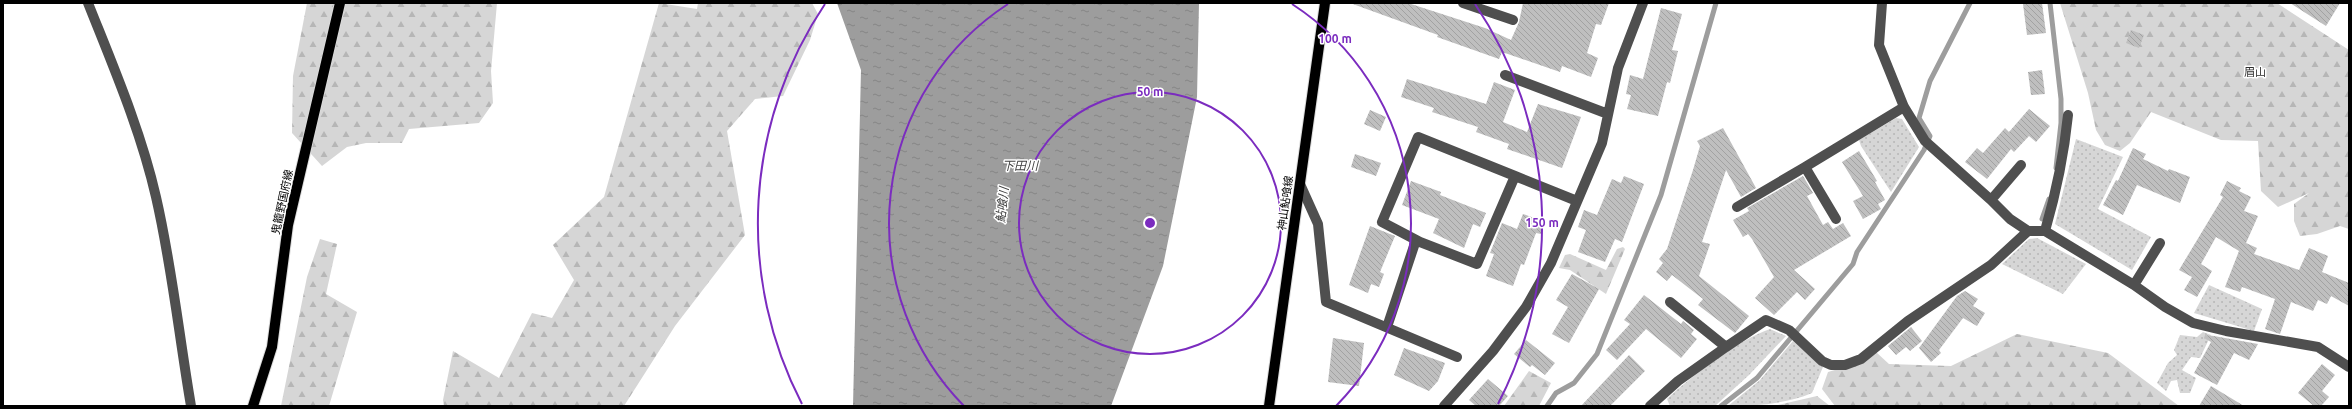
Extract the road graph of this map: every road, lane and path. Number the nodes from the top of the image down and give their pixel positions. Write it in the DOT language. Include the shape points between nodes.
graph roads {
  1 [pos="88,3"];
  2 [pos="340,3"];
  3 [pos="1325,3"];
  4 [pos="1463,3"];
  5 [pos="1643,3"];
  6 [pos="1882,3"];
  7 [pos="1513,20"];
  8 [pos="1505,74"];
  9 [pos="1904,107"];
  10 [pos="1608,114"];
  11 [pos="2068,115"];
  12 [pos="2022,165"];
  13 [pos="1805,167"];
  14 [pos="1515,176"];
  15 [pos="1300,184"];
  16 [pos="1991,200"];
  17 [pos="1577,201"];
  18 [pos="1737,207"];
  19 [pos="1836,219"];
  20 [pos="2028,230"];
  21 [pos="2045,232"];
  22 [pos="1416,240"];
  23 [pos="2160,243"];
  24 [pos="2134,285"];
  25 [pos="1670,302"];
  26 [pos="1387,327"];
  27 [pos="1726,347"];
  28 [pos="1457,357"];
  29 [pos="2349,366"];
  30 [pos="191,406"];
  31 [pos="253,406"];
  32 [pos="1269,406"];
  33 [pos="1444,406"];
  34 [pos="1650,406"];
  1 -- 30 [label="street" via="134,124 156,196"];
  2 -- 31 [label="main road, 鬼籠野国府線" via="288,225 272,347"];
  3 -- 15 [label="main road, 神山鮎喰線"];
  4 -- 7 [label="street"];
  5 -- 10 [label="street" via="1618,68"];
  6 -- 9 [label="street" via="1879,45"];
  8 -- 10 [label="street"];
  9 -- 13 [label="street"];
  9 -- 16 [label="street" via="1924,141"];
  10 -- 17 [label="street" via="1602,143"];
  11 -- 21 [label="street" via="2056,194"];
  12 -- 16 [label="street"];
  13 -- 18 [label="street"];
  13 -- 19 [label="street"];
  14 -- 17 [label="street"];
  14 -- 22 [label="street" via="1477,264"];
  14 -- 22 [label="street" via="1418,137 1382,222"];
  15 -- 26 [label="street" via="1318,224 1326,302"];
  15 -- 32 [label="main road, 神山鮎喰線"];
  16 -- 20 [label="street" via="2010,219"];
  17 -- 33 [label="street" via="1551,263 1526,307 1493,351"];
  20 -- 21 [label="street"];
  20 -- 27 [label="street" via="1991,265 1908,321 1855,361 1845,365 1831,365 1822,361 1789,330 1766,320"];
  21 -- 24 [label="street"];
  22 -- 26 [label="street"];
  23 -- 24 [label="street"];
  24 -- 29 [label="street" via="2193,323 2318,347"];
  25 -- 27 [label="street"];
  26 -- 28 [label="street"];
  27 -- 34 [label="street" via="1678,381"];
}
